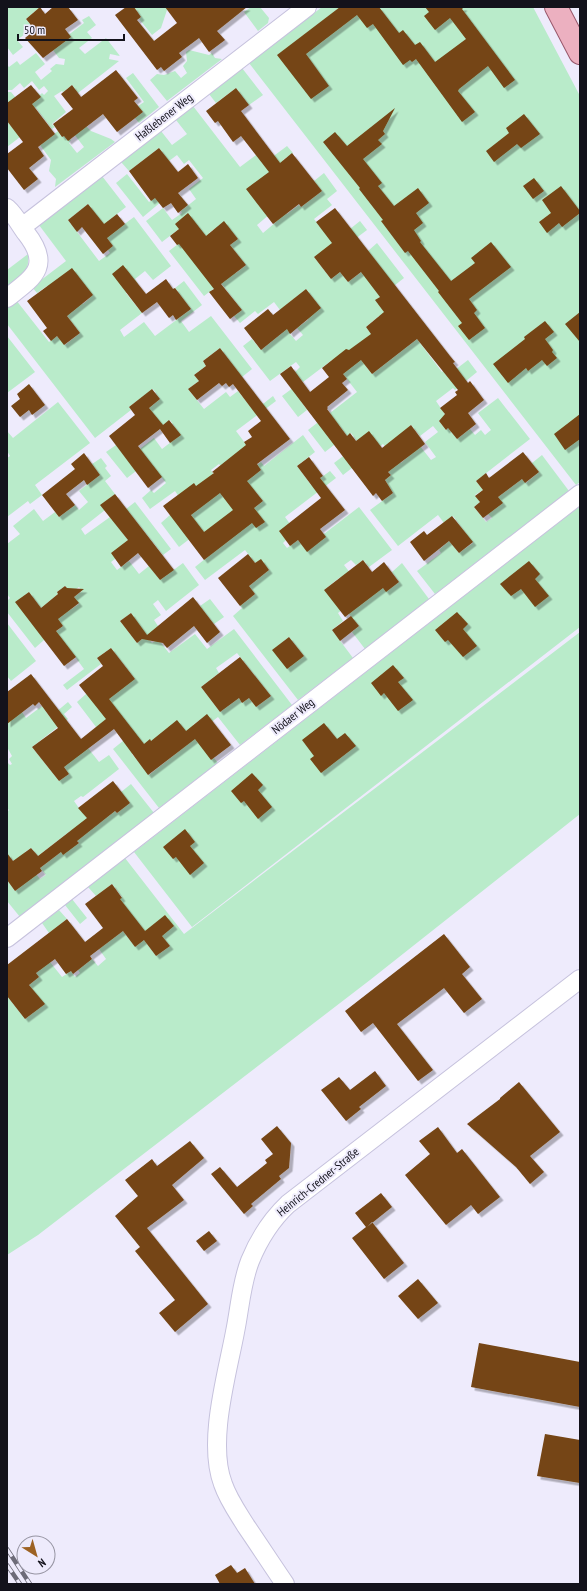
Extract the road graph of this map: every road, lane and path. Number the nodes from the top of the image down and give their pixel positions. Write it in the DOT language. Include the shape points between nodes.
graph roads {
  1 [pos="307,7"];
  2 [pos="556,7"];
  3 [pos="580,53"];
  4 [pos="7,208"];
  5 [pos="22,227"];
  6 [pos="7,298"];
  7 [pos="580,494"];
  8 [pos="7,938"];
  9 [pos="580,979"];
  10 [pos="285,1584"];
  1 -- 5 [label="street, Haßlebener Weg"];
  2 -- 3 [label="main road"];
  4 -- 5 [label="street"];
  5 -- 6 [label="street" via="34,243 39,263 36,273 28,282"];
  7 -- 8 [label="street, Nödaer Weg"];
  9 -- 10 [label="street, Heinrich-Credner-Straße" via="288,1204 275,1216 258,1243 242,1286 218,1421 216,1449 222,1483 234,1507"];
}
